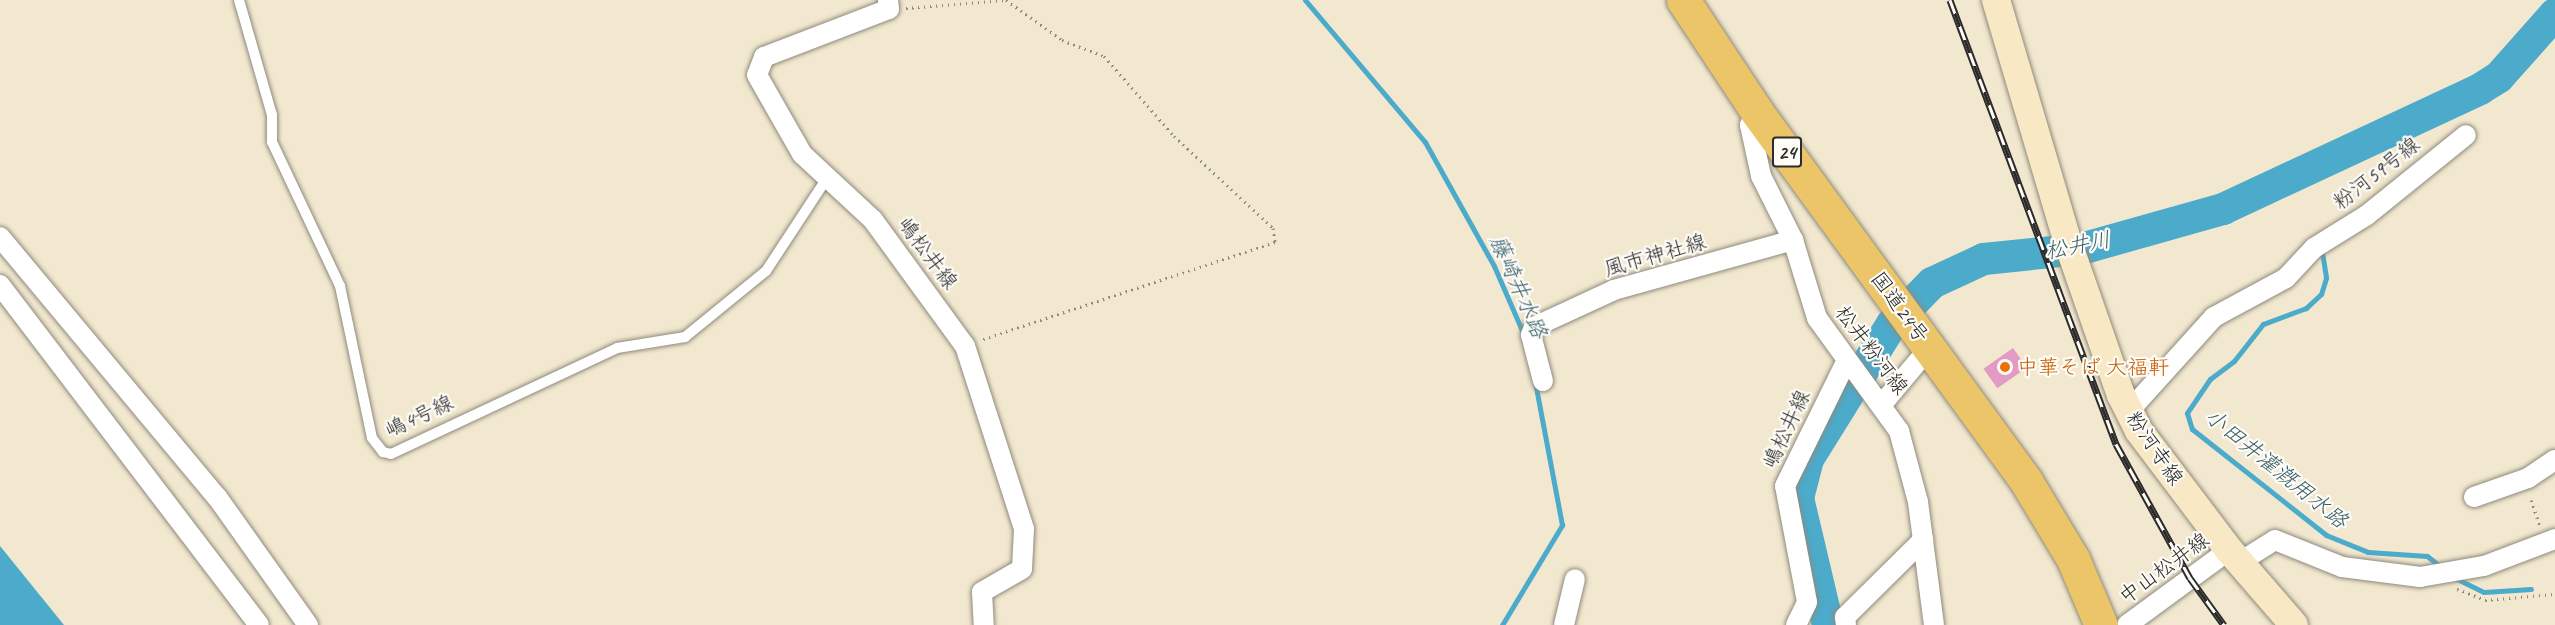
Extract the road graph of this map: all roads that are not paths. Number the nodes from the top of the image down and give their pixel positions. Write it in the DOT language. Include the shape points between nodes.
graph roads {
  1 [pos="239,0"];
  2 [pos="1996,0"];
  3 [pos="1689,2"];
  4 [pos="889,5"];
  5 [pos="1757,112"];
  6 [pos="2466,135"];
  7 [pos="826,178"];
  8 [pos="0,237"];
  9 [pos="1793,240"];
  10 [pos="0,285"];
  11 [pos="1926,343"];
  12 [pos="1850,363"];
  13 [pos="1543,381"];
  14 [pos="1881,400"];
  15 [pos="2129,411"];
  16 [pos="2555,460"];
  17 [pos="2474,497"];
  18 [pos="1923,540"];
  19 [pos="2552,540"];
  20 [pos="2234,556"];
  21 [pos="1575,579"];
  22 [pos="259,625"];
  23 [pos="308,625"];
  24 [pos="984,625"];
  25 [pos="1564,625"];
  26 [pos="1796,625"];
  27 [pos="1846,625"];
  28 [pos="1934,625"];
  29 [pos="2101,625"];
  30 [pos="2127,625"];
  31 [pos="2294,625"];
  1 -- 7 [label="lane, 嶋4号線" via="272,115 272,142 340,286 372,438 383,452 391,454 617,348 685,336 766,271"];
  2 -- 15 [label="main road, 粉河寺線" via="2071,252"];
  3 -- 5 [label="highway, 国道24号 / 24"];
  4 -- 7 [label="street, 嶋松井線" via="757,65 759,84 782,124"];
  5 -- 9 [label="street, 松井粉河線" via="1750,125 1761,176"];
  5 -- 11 [label="highway, 国道24号 / 24"];
  6 -- 15 [label="street, 粉河59号線" via="2367,215 2320,244 2286,278 2214,317"];
  7 -- 24 [label="street, 嶋松井線" via="873,220 906,259 966,346 1024,529 1022,569 982,592"];
  8 -- 23 [label="street" via="217,497"];
  9 -- 12 [label="street, 松井粉河線" via="1817,318"];
  9 -- 13 [label="street, 風市神社線" via="1614,290 1534,327 1531,335"];
  10 -- 22 [label="street"];
  11 -- 14 [label="street"];
  11 -- 29 [label="highway, 国道24号 / 24" via="2026,481 2073,559"];
  12 -- 14 [label="street, 松井粉河線"];
  12 -- 26 [label="street, 嶋松井線" via="1785,486 1807,602"];
  14 -- 18 [label="street, 松井粉河線" via="1908,459"];
  15 -- 20 [label="main road, 粉河寺線"];
  16 -- 17 [label="street" via="2528,478"];
  18 -- 27 [label="street" via="1845,617"];
  18 -- 28 [label="street, 松井粉河線"];
  19 -- 20 [label="street, 中山松井線" via="2444,574 2393,576 2342,567 2275,540"];
  20 -- 30 [label="street, 中山松井線"];
  20 -- 31 [label="main road, 粉河寺線"];
  21 -- 25 [label="street"];
}
